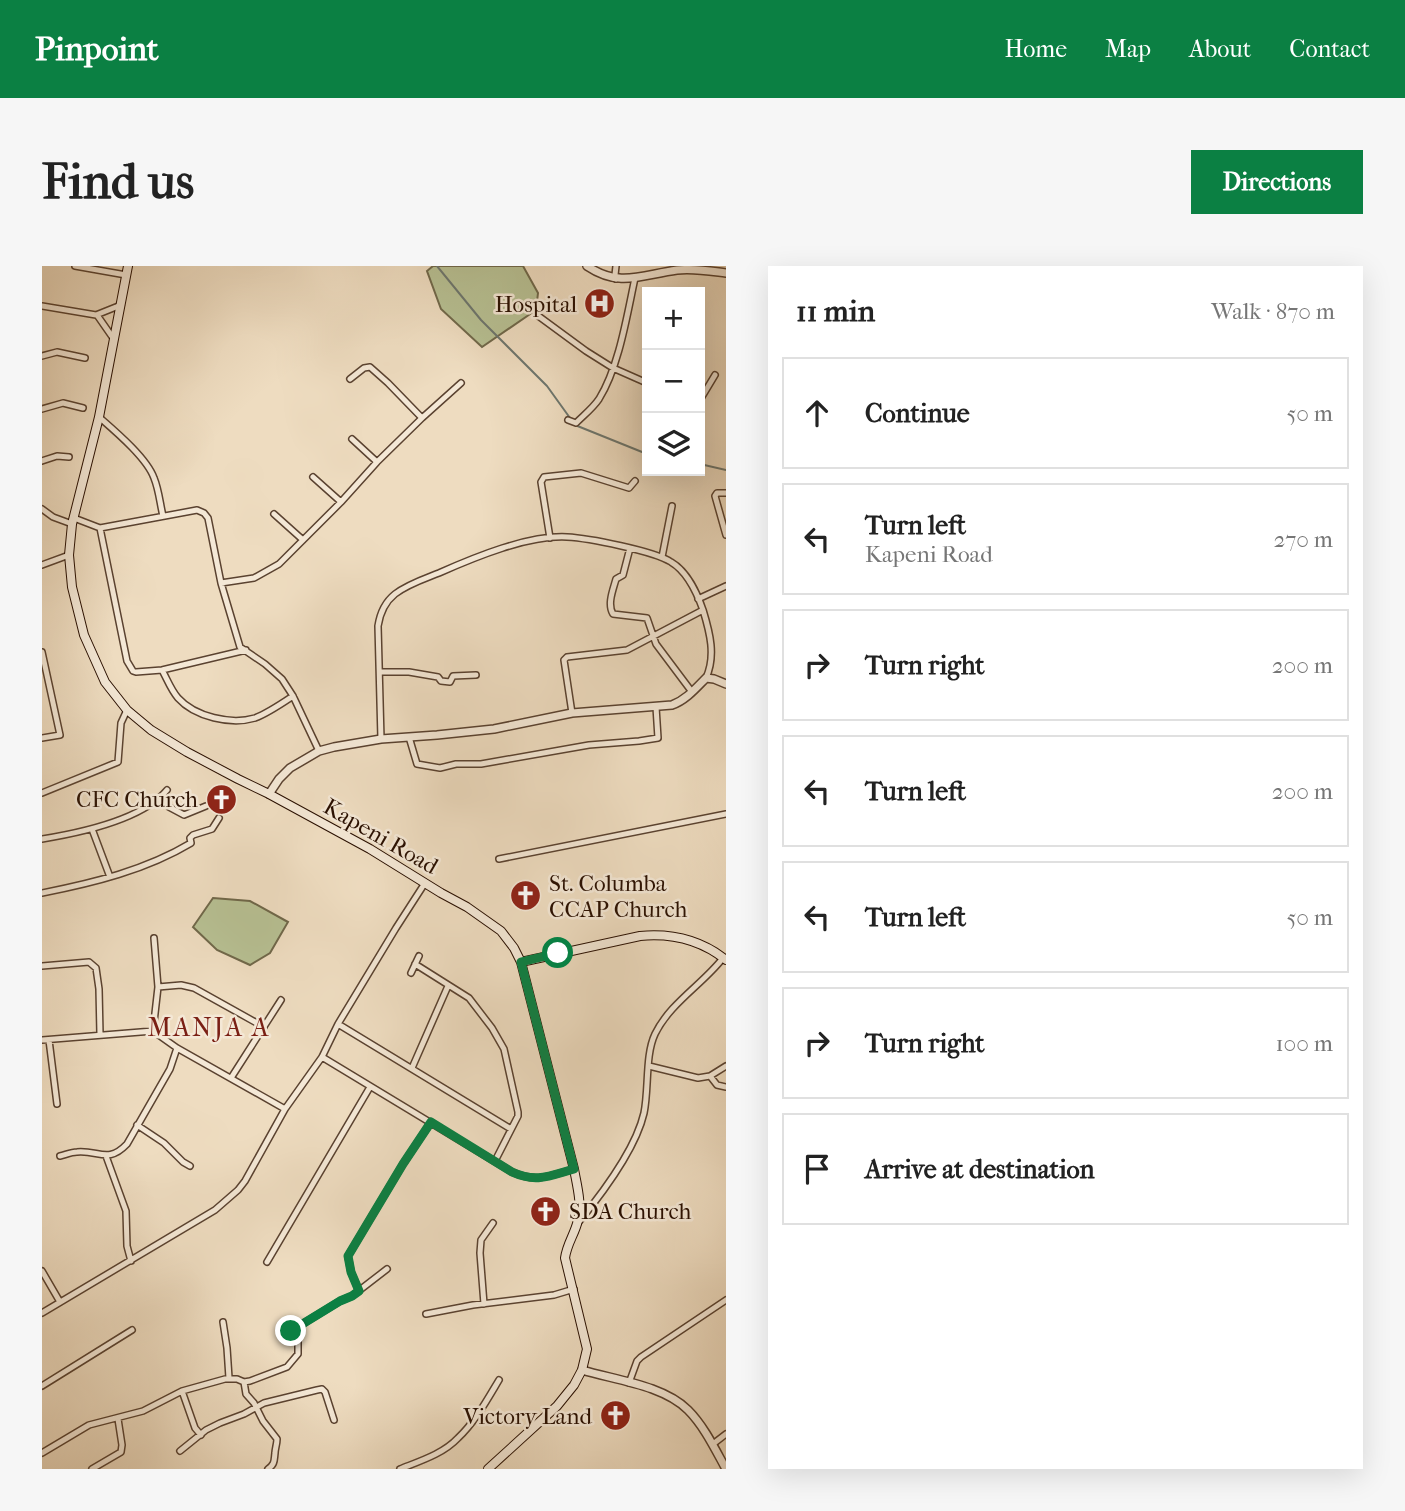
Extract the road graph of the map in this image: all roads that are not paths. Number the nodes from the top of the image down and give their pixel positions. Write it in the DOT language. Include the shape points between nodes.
graph roads {
  1 [pos="75,266"];
  2 [pos="587,266"];
  3 [pos="616,266"];
  4 [pos="679,268"];
  5 [pos="127,271"];
  6 [pos="726,273"];
  7 [pos="635,278"];
  8 [pos="616,279"];
  9 [pos="121,305"];
  10 [pos="42,306"];
  11 [pos="97,315"];
  12 [pos="537,316"];
  13 [pos="115,340"];
  14 [pos="42,356"];
  15 [pos="85,358"];
  16 [pos="612,368"];
  17 [pos="715,375"];
  18 [pos="350,379"];
  19 [pos="642,381"];
  20 [pos="461,383"];
  21 [pos="705,392"];
  22 [pos="83,408"];
  23 [pos="42,409"];
  24 [pos="99,417"];
  25 [pos="422,418"];
  26 [pos="568,420"];
  27 [pos="352,439"];
  28 [pos="69,457"];
  29 [pos="42,461"];
  30 [pos="377,462"];
  31 [pos="313,477"];
  32 [pos="635,481"];
  33 [pos="726,493"];
  34 [pos="341,502"];
  35 [pos="671,506"];
  36 [pos="42,509"];
  37 [pos="274,514"];
  38 [pos="163,516"];
  39 [pos="73,521"];
  40 [pos="100,528"];
  41 [pos="726,535"];
  42 [pos="550,538"];
  43 [pos="303,540"];
  44 [pos="629,548"];
  45 [pos="69,555"];
  46 [pos="662,558"];
  47 [pos="42,565"];
  48 [pos="221,583"];
  49 [pos="726,586"];
  50 [pos="698,599"];
  51 [pos="703,610"];
  52 [pos="652,637"];
  53 [pos="246,650"];
  54 [pos="42,652"];
  55 [pos="162,670"];
  56 [pos="380,672"];
  57 [pos="476,675"];
  58 [pos="706,678"];
  59 [pos="726,684"];
  60 [pos="692,692"];
  61 [pos="293,696"];
  62 [pos="656,707"];
  63 [pos="127,710"];
  64 [pos="572,713"];
  65 [pos="409,737"];
  66 [pos="42,738"];
  67 [pos="382,739"];
  68 [pos="319,751"];
  69 [pos="167,790"];
  70 [pos="42,793"];
  71 [pos="269,794"];
  72 [pos="160,798"];
  73 [pos="206,806"];
  74 [pos="726,814"];
  75 [pos="219,818"];
  76 [pos="92,829"];
  77 [pos="42,839"];
  78 [pos="499,859"];
  79 [pos="110,877"];
  80 [pos="425,883"];
  81 [pos="42,893"];
  82 [pos="154,938"];
  83 [pos="419,956"];
  84 [pos="724,959"];
  85 [pos="521,962"];
  86 [pos="415,964"];
  87 [pos="42,966"];
  88 [pos="411,972"];
  89 [pos="449,986"];
  90 [pos="158,987"];
  91 [pos="281,1000"];
  92 [pos="338,1024"];
  93 [pos="264,1027"];
  94 [pos="153,1031"];
  95 [pos="100,1034"];
  96 [pos="45,1040"];
  97 [pos="177,1048"];
  98 [pos="322,1057"];
  99 [pos="649,1066"];
  100 [pos="726,1066"];
  101 [pos="412,1068"];
  102 [pos="710,1076"];
  103 [pos="231,1078"];
  104 [pos="370,1087"];
  105 [pos="726,1087"];
  106 [pos="57,1104"];
  107 [pos="285,1109"];
  108 [pos="431,1122"];
  109 [pos="137,1125"];
  110 [pos="512,1129"];
  111 [pos="60,1156"];
  112 [pos="106,1156"];
  113 [pos="495,1161"];
  114 [pos="190,1166"];
  115 [pos="574,1169"];
  116 [pos="493,1223"];
  117 [pos="578,1223"];
  118 [pos="131,1261"];
  119 [pos="267,1262"];
  120 [pos="387,1269"];
  121 [pos="42,1271"];
  122 [pos="573,1289"];
  123 [pos="359,1291"];
  124 [pos="726,1300"];
  125 [pos="60,1302"];
  126 [pos="484,1304"];
  127 [pos="42,1313"];
  128 [pos="426,1314"];
  129 [pos="223,1321"];
  130 [pos="132,1330"];
  131 [pos="582,1370"];
  132 [pos="229,1378"];
  133 [pos="499,1380"];
  134 [pos="244,1382"];
  135 [pos="629,1383"];
  136 [pos="42,1386"];
  137 [pos="182,1391"];
  138 [pos="256,1408"];
  139 [pos="118,1419"];
  140 [pos="334,1420"];
  141 [pos="726,1434"];
  142 [pos="201,1435"];
  143 [pos="713,1444"];
  144 [pos="180,1451"];
  145 [pos="42,1453"];
  146 [pos="92,1469"];
  147 [pos="268,1469"];
  148 [pos="400,1469"];
  149 [pos="488,1469"];
  150 [pos="726,1469"];
  1 -- 5 [label="street"];
  2 -- 8 [label="street"];
  3 -- 8 [label="street"];
  4 -- 6 [label="street"];
  4 -- 7 [label="street"];
  5 -- 9 [label="main road, Kapeni Road"];
  7 -- 8 [label="street"];
  7 -- 16 [label="street"];
  9 -- 11 [label="street"];
  9 -- 13 [label="main road, Kapeni Road"];
  10 -- 11 [label="street"];
  11 -- 13 [label="street"];
  12 -- 16 [label="street"];
  13 -- 24 [label="main road, Kapeni Road"];
  14 -- 15 [label="street" via="57,352"];
  16 -- 19 [label="street"];
  16 -- 26 [label="street" via="597,401 576,423"];
  17 -- 21 [label="street"];
  18 -- 25 [label="street" via="370,367"];
  20 -- 25 [label="street"];
  22 -- 23 [label="street" via="63,404"];
  24 -- 38 [label="street" via="149,468"];
  24 -- 39 [label="main road, Kapeni Road"];
  25 -- 30 [label="street"];
  27 -- 30 [label="street"];
  28 -- 29 [label="street"];
  30 -- 34 [label="street"];
  31 -- 34 [label="street"];
  32 -- 42 [label="street" via="629,488 581,473 544,477"];
  33 -- 41 [label="street" via="715,496"];
  34 -- 43 [label="street"];
  35 -- 46 [label="street"];
  36 -- 39 [label="street"];
  37 -- 43 [label="street"];
  38 -- 40 [label="street"];
  38 -- 48 [label="street" via="197,510 207,516"];
  39 -- 40 [label="street"];
  39 -- 45 [label="main road, Kapeni Road"];
  40 -- 55 [label="street" via="130,668 136,672"];
  42 -- 44 [label="street"];
  42 -- 56 [label="street" via="500,549 397,592 384,607 378,626"];
  43 -- 48 [label="street" via="266,573"];
  44 -- 46 [label="street"];
  44 -- 52 [label="street" via="623,575 616,579 611,611 647,618"];
  45 -- 47 [label="street"];
  45 -- 63 [label="main road, Kapeni Road" via="84,635 105,682"];
  46 -- 50 [label="street" via="679,568"];
  48 -- 53 [label="street" via="237,640"];
  49 -- 50 [label="street"];
  50 -- 51 [label="street"];
  51 -- 52 [label="street"];
  51 -- 58 [label="street" via="710,638"];
  52 -- 60 [label="street"];
  52 -- 64 [label="street" via="627,650 567,657"];
  53 -- 55 [label="street"];
  53 -- 61 [label="street" via="277,674"];
  54 -- 66 [label="street" via="61,735"];
  55 -- 61 [label="street" via="181,701 223,719 257,717"];
  56 -- 57 [label="street" via="424,674 450,682 453,676"];
  56 -- 67 [label="street"];
  58 -- 59 [label="street"];
  58 -- 60 [label="street"];
  60 -- 62 [label="street" via="677,703"];
  61 -- 68 [label="street"];
  62 -- 64 [label="street"];
  62 -- 65 [label="street" via="659,738 481,764 440,768 416,764"];
  63 -- 70 [label="street" via="121,723 118,762"];
  63 -- 71 [label="main road, Kapeni Road" via="187,752"];
  64 -- 65 [label="street" via="494,729"];
  65 -- 67 [label="street"];
  67 -- 68 [label="street"];
  68 -- 71 [label="street" via="285,772"];
  69 -- 72 [label="street"];
  71 -- 80 [label="main road, Kapeni Road"];
  72 -- 73 [label="street" via="184,815"];
  72 -- 76 [label="street"];
  74 -- 78 [label="street"];
  75 -- 79 [label="street" via="212,829 193,835 191,843"];
  76 -- 77 [label="street"];
  76 -- 79 [label="street"];
  79 -- 81 [label="street"];
  80 -- 85 [label="main road, Kapeni Road" via="498,928"];
  80 -- 92 [label="street"];
  82 -- 90 [label="street"];
  83 -- 86 [label="street"];
  84 -- 85 [label="main road" via="692,941 659,935"];
  84 -- 99 [label="street" via="661,1025 652,1041"];
  85 -- 115 [label="main road, Kapeni Road"];
  86 -- 88 [label="street"];
  86 -- 89 [label="street"];
  87 -- 95 [label="street" via="94,965"];
  89 -- 101 [label="street"];
  89 -- 110 [label="street" via="469,998 504,1049 517,1104"];
  90 -- 93 [label="street" via="194,988"];
  90 -- 94 [label="street"];
  91 -- 93 [label="street"];
  92 -- 98 [label="street"];
  92 -- 101 [label="street"];
  93 -- 103 [label="street"];
  94 -- 95 [label="street"];
  94 -- 97 [label="street"];
  95 -- 96 [label="street"];
  96 -- 106 [label="street"];
  97 -- 103 [label="street"];
  97 -- 109 [label="street"];
  98 -- 104 [label="street"];
  98 -- 107 [label="street"];
  99 -- 102 [label="street" via="698,1079"];
  99 -- 117 [label="street" via="639,1127 618,1167"];
  100 -- 102 [label="street"];
  101 -- 110 [label="street"];
  102 -- 105 [label="street"];
  103 -- 107 [label="street"];
  104 -- 108 [label="street"];
  104 -- 119 [label="street"];
  107 -- 118 [label="street" via="239,1189 215,1210"];
  108 -- 113 [label="street"];
  108 -- 123 [label="street" via="348,1256"];
  109 -- 112 [label="street" via="127,1144"];
  109 -- 114 [label="street"];
  110 -- 113 [label="street"];
  111 -- 112 [label="street" via="77,1152"];
  112 -- 118 [label="street" via="126,1211"];
  113 -- 115 [label="street" via="526,1178"];
  115 -- 117 [label="main road, Kapeni Road"];
  116 -- 126 [label="street" via="481,1240"];
  117 -- 122 [label="main road, Kapeni Road" via="565,1258"];
  118 -- 125 [label="street"];
  120 -- 123 [label="street"];
  121 -- 125 [label="street"];
  122 -- 126 [label="street"];
  122 -- 131 [label="main road, Kapeni Road" via="587,1349"];
  123 -- 134 [label="street" via="291,1331 298,1354 287,1367"];
  124 -- 135 [label="street" via="641,1357"];
  125 -- 127 [label="street"];
  126 -- 128 [label="street"];
  129 -- 132 [label="street"];
  130 -- 136 [label="street"];
  131 -- 135 [label="street"];
  131 -- 149 [label="main road" via="556,1406"];
  132 -- 134 [label="street"];
  132 -- 137 [label="street"];
  133 -- 148 [label="street" via="459,1438 438,1453"];
  134 -- 138 [label="street"];
  135 -- 143 [label="street" via="666,1395 687,1409"];
  137 -- 139 [label="street"];
  137 -- 142 [label="street"];
  138 -- 140 [label="street" via="322,1389"];
  138 -- 142 [label="street"];
  138 -- 147 [label="street" via="277,1439 275,1461"];
  139 -- 145 [label="street" via="89,1425"];
  139 -- 146 [label="street" via="121,1452"];
  141 -- 143 [label="street"];
  142 -- 144 [label="street"];
  143 -- 150 [label="street"];
}
